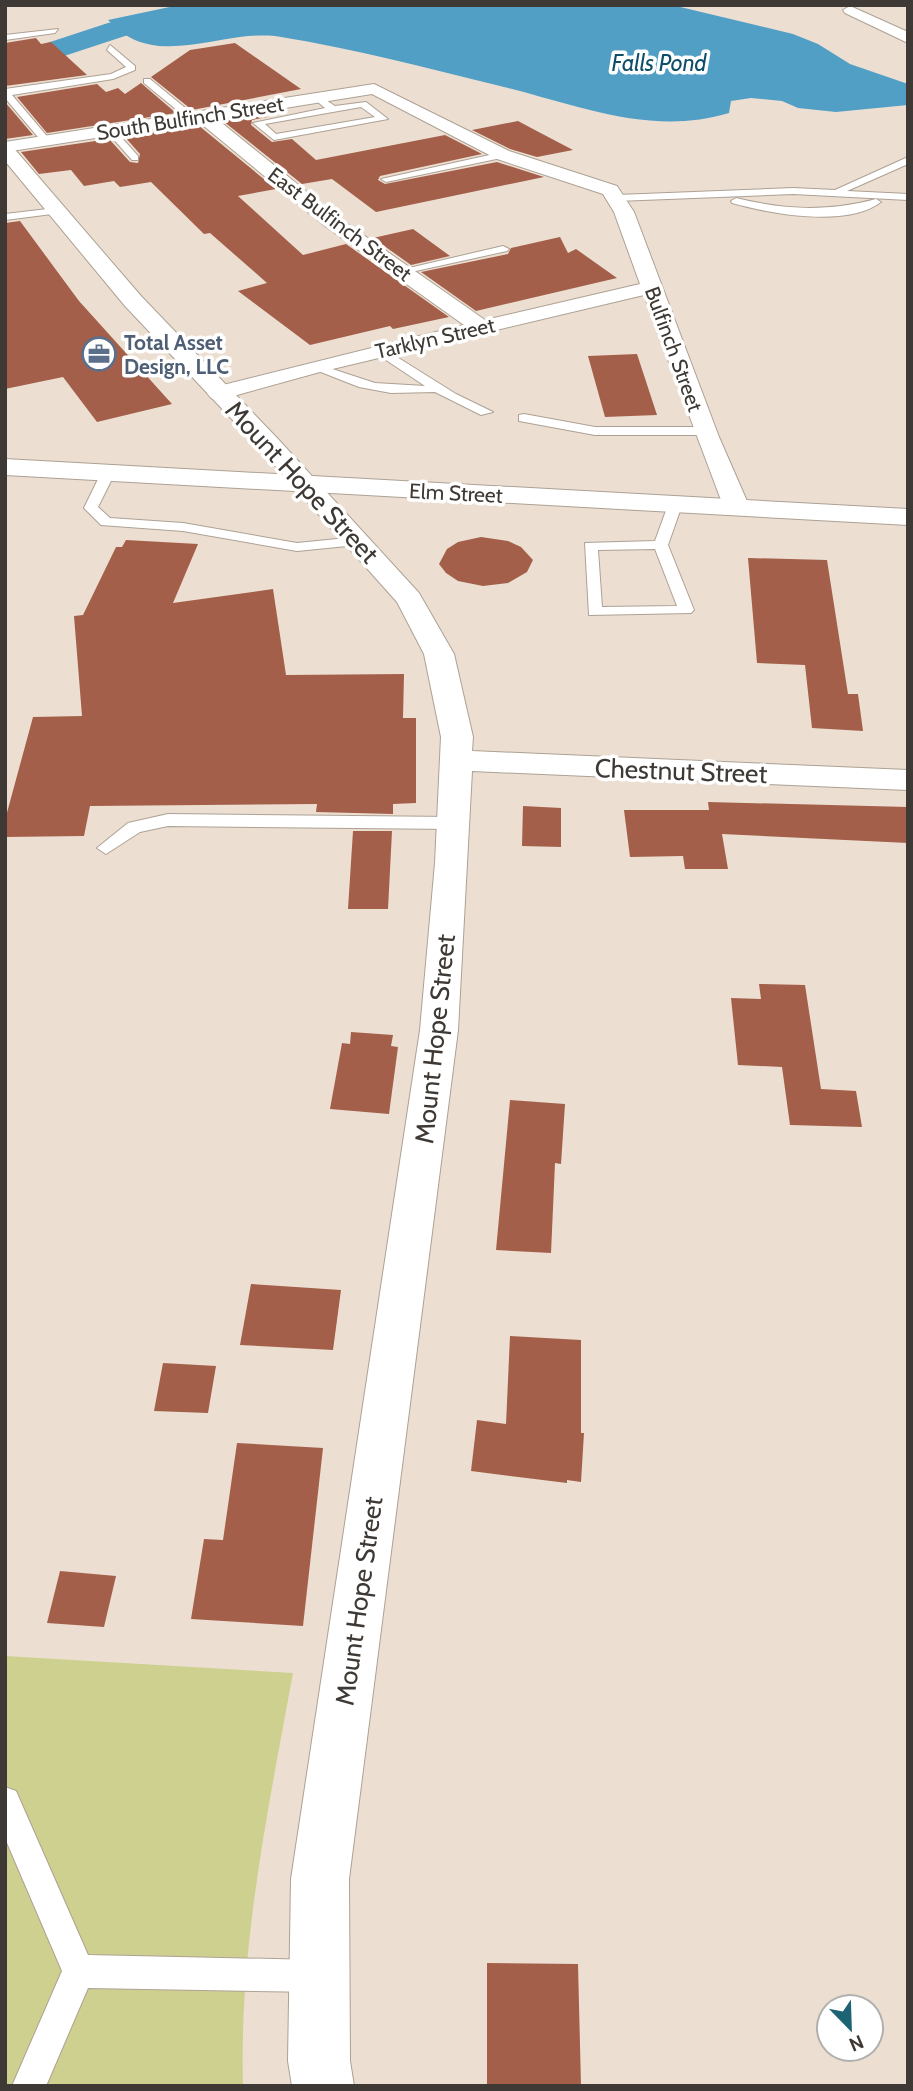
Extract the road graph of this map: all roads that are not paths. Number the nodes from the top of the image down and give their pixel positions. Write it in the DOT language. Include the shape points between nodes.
graph roads {
  1 [pos="850,10"];
  2 [pos="55,31"];
  3 [pos="5,38"];
  4 [pos="908,38"];
  5 [pos="110,48"];
  6 [pos="147,81"];
  7 [pos="5,93"];
  8 [pos="318,97"];
  9 [pos="332,109"];
  10 [pos="197,117"];
  11 [pos="111,131"];
  12 [pos="16,153"];
  13 [pos="503,155"];
  14 [pos="135,158"];
  15 [pos="908,160"];
  16 [pos="386,179"];
  17 [pos="835,192"];
  18 [pos="613,194"];
  19 [pos="717,195"];
  20 [pos="902,196"];
  21 [pos="56,211"];
  22 [pos="5,217"];
  23 [pos="503,250"];
  24 [pos="402,271"];
  25 [pos="652,287"];
  26 [pos="481,327"];
  27 [pos="381,351"];
  28 [pos="314,367"];
  29 [pos="438,388"];
  30 [pos="219,393"];
  31 [pos="486,412"];
  32 [pos="524,418"];
  33 [pos="705,431"];
  34 [pos="5,467"];
  35 [pos="108,472"];
  36 [pos="306,485"];
  37 [pos="675,505"];
  38 [pos="737,509"];
  39 [pos="908,517"];
  40 [pos="357,541"];
  41 [pos="661,545"];
  42 [pos="455,760"];
  43 [pos="908,780"];
  44 [pos="453,823"];
  45 [pos="106,848"];
  46 [pos="5,1802"];
  47 [pos="79,1971"];
  48 [pos="320,1976"];
  49 [pos="29,2086"];
  50 [pos="323,2086"];
  1 -- 4 [label="street"];
  2 -- 3 [label="lane"];
  5 -- 7 [label="lane" via="132,68 113,76"];
  6 -- 10 [label="lane"];
  7 -- 12 [label="lane"];
  8 -- 9 [label="lane"];
  8 -- 10 [label="street, South Bulfinch Street"];
  8 -- 13 [label="street, South Bulfinch Street" via="374,89"];
  9 -- 9 [label="lane" via="363,104 383,118 274,137 258,123"];
  10 -- 11 [label="street, South Bulfinch Street"];
  10 -- 24 [label="street, East Bulfinch Street"];
  11 -- 12 [label="street, South Bulfinch Street"];
  11 -- 14 [label="lane"];
  12 -- 21 [label="street, Mount Hope Street"];
  13 -- 16 [label="lane"];
  13 -- 18 [label="street"];
  15 -- 17 [label="lane"];
  17 -- 19 [label="lane"];
  17 -- 20 [label="lane"];
  18 -- 19 [label="lane"];
  18 -- 25 [label="street, Bulfinch Street"];
  19 -- 20 [label="lane" via="756,207 822,212"];
  21 -- 22 [label="lane"];
  21 -- 30 [label="street, Mount Hope Street"];
  23 -- 24 [label="lane"];
  24 -- 26 [label="street, East Bulfinch Street"];
  25 -- 26 [label="street, Tarklyn Street"];
  25 -- 33 [label="street, Bulfinch Street"];
  26 -- 27 [label="street, Tarklyn Street"];
  27 -- 28 [label="street, Tarklyn Street"];
  27 -- 29 [label="lane"];
  28 -- 29 [label="lane" via="392,390"];
  28 -- 30 [label="street, Tarklyn Street"];
  29 -- 31 [label="lane"];
  30 -- 36 [label="street, Mount Hope Street"];
  32 -- 33 [label="lane" via="595,431"];
  33 -- 38 [label="street, Bulfinch Street"];
  34 -- 35 [label="street, Elm Street"];
  35 -- 36 [label="street, Elm Street"];
  35 -- 40 [label="lane" via="91,508 106,522 183,527 297,547"];
  36 -- 37 [label="street, Elm Street"];
  36 -- 40 [label="street, Mount Hope Street"];
  37 -- 38 [label="street, Elm Street"];
  37 -- 41 [label="lane"];
  38 -- 39 [label="street, Elm Street"];
  40 -- 42 [label="street, Mount Hope Street" via="409,599 439,654 457,737"];
  41 -- 41 [label="lane" via="590,546 595,612 685,610"];
  42 -- 43 [label="street, Chestnut Street"];
  42 -- 44 [label="street, Mount Hope Street"];
  44 -- 45 [label="lane" via="168,820 134,827"];
  44 -- 48 [label="street, Mount Hope Street" via="439,1030 320,1879"];
  46 -- 47 [label="lane"];
  47 -- 48 [label="lane"];
  47 -- 49 [label="lane"];
  48 -- 50 [label="street, Mount Hope Street"];
}
